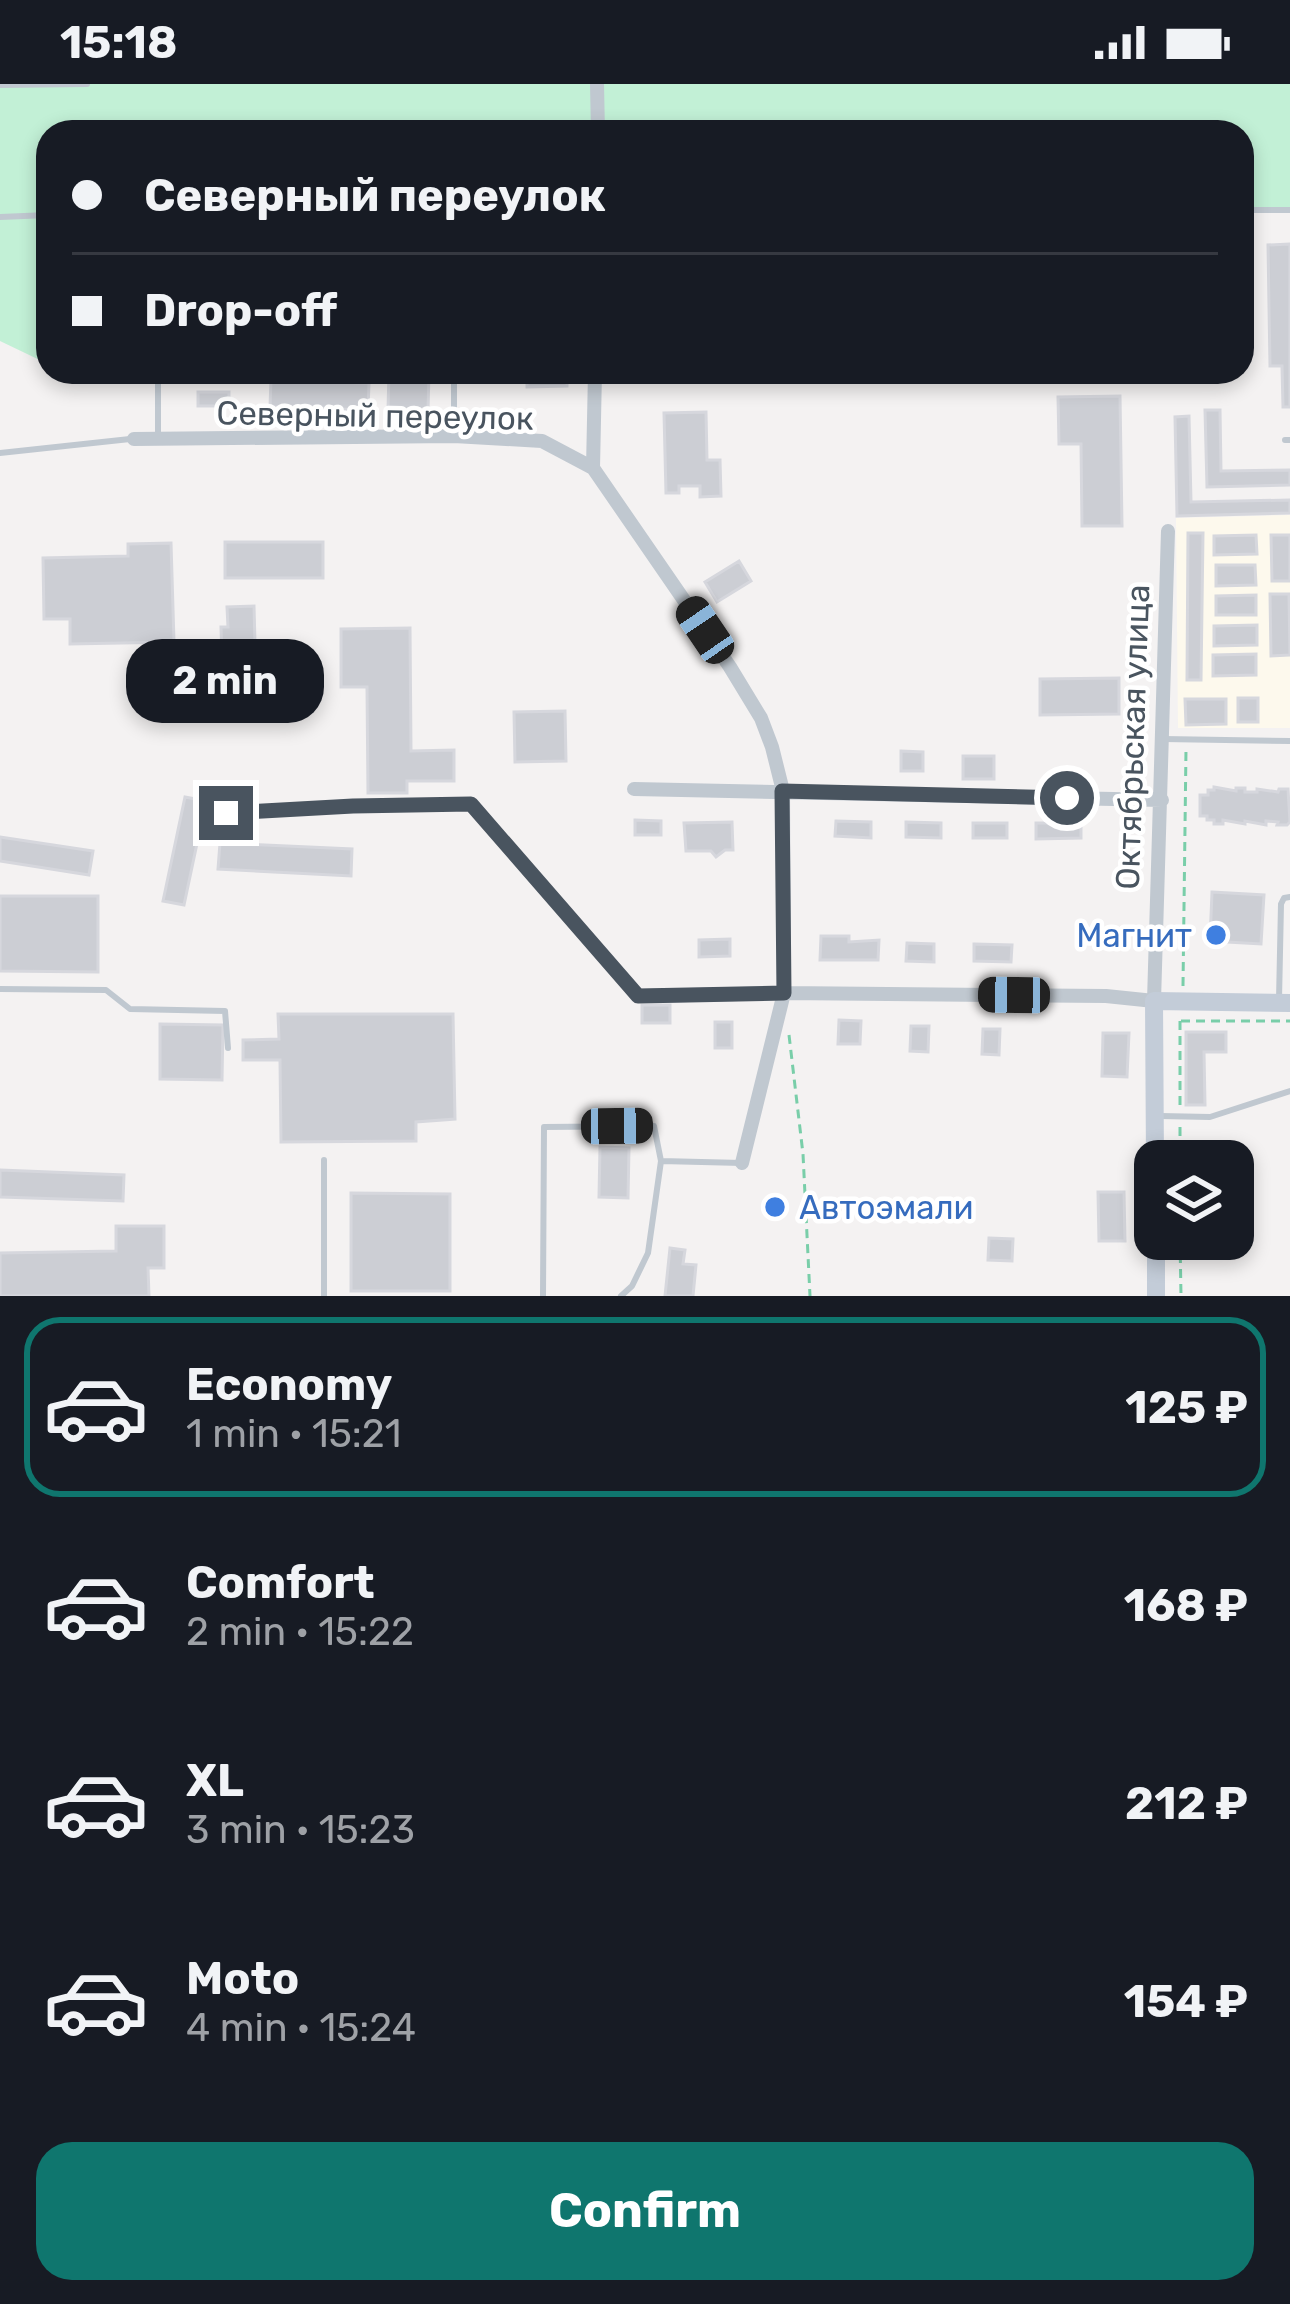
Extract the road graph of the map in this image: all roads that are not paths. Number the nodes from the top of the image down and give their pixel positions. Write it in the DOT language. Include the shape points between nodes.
graph roads {
  1 [pos="87,84"];
  2 [pos="598,84"];
  3 [pos="0,85"];
  4 [pos="598,120"];
  5 [pos="1254,210"];
  6 [pos="1290,210"];
  7 [pos="36,216"];
  8 [pos="0,217"];
  9 [pos="158,384"];
  10 [pos="454,384"];
  11 [pos="595,384"];
  12 [pos="454,436"];
  13 [pos="158,438"];
  14 [pos="134,439"];
  15 [pos="0,453"];
  16 [pos="593,468"];
  17 [pos="1168,532"];
  18 [pos="1163,740"];
  19 [pos="1290,741"];
  20 [pos="634,789"];
  21 [pos="782,791"];
  22 [pos="1162,800"];
  23 [pos="226,813"];
  24 [pos="1290,897"];
  25 [pos="0,989"];
  26 [pos="784,993"];
  27 [pos="638,996"];
  28 [pos="1154,1000"];
  29 [pos="1284,1003"];
  30 [pos="228,1048"];
  31 [pos="1290,1091"];
  32 [pos="1155,1116"];
  33 [pos="1155,1140"];
  34 [pos="324,1160"];
  35 [pos="662,1161"];
  36 [pos="742,1163"];
  37 [pos="1156,1260"];
  38 [pos="324,1296"];
  39 [pos="543,1296"];
  40 [pos="622,1296"];
  41 [pos="1156,1296"];
  1 -- 3 [label="lane"];
  2 -- 4 [label="street"];
  5 -- 6 [label="lane"];
  7 -- 8 [label="lane"];
  9 -- 13 [label="lane"];
  10 -- 12 [label="lane"];
  11 -- 16 [label="street"];
  12 -- 13 [label="street, Северный переулок"];
  12 -- 16 [label="street, Северный переулок" via="542,442"];
  13 -- 14 [label="street, Северный переулок"];
  14 -- 15 [label="lane"];
  16 -- 21 [label="street, Северный переулок" via="760,718"];
  17 -- 18 [label="street, Октябрьская улица"];
  18 -- 19 [label="lane"];
  18 -- 22 [label="street, Октябрьская улица"];
  20 -- 21 [label="street"];
  21 -- 22 [label="street"];
  21 -- 26 [label="street, Северный переулок"];
  22 -- 28 [label="street, Октябрьская улица"];
  23 -- 27 [label="lane" via="471,804"];
  24 -- 29 [label="lane" via="1281,904"];
  25 -- 30 [label="lane" via="106,989 130,1009 225,1011"];
  26 -- 27 [label="street"];
  26 -- 28 [label="street"];
  26 -- 36 [label="street, Северный переулок"];
  28 -- 29 [label="main road" via="1181,1012"];
  28 -- 32 [label="main road, Октябрьская улица"];
  31 -- 32 [label="lane" via="1210,1118"];
  32 -- 33 [label="main road, Октябрьская улица"];
  34 -- 38 [label="lane"];
  35 -- 36 [label="lane"];
  35 -- 39 [label="lane" via="654,1126 544,1127"];
  35 -- 40 [label="lane" via="648,1253"];
  37 -- 41 [label="main road"];
}
